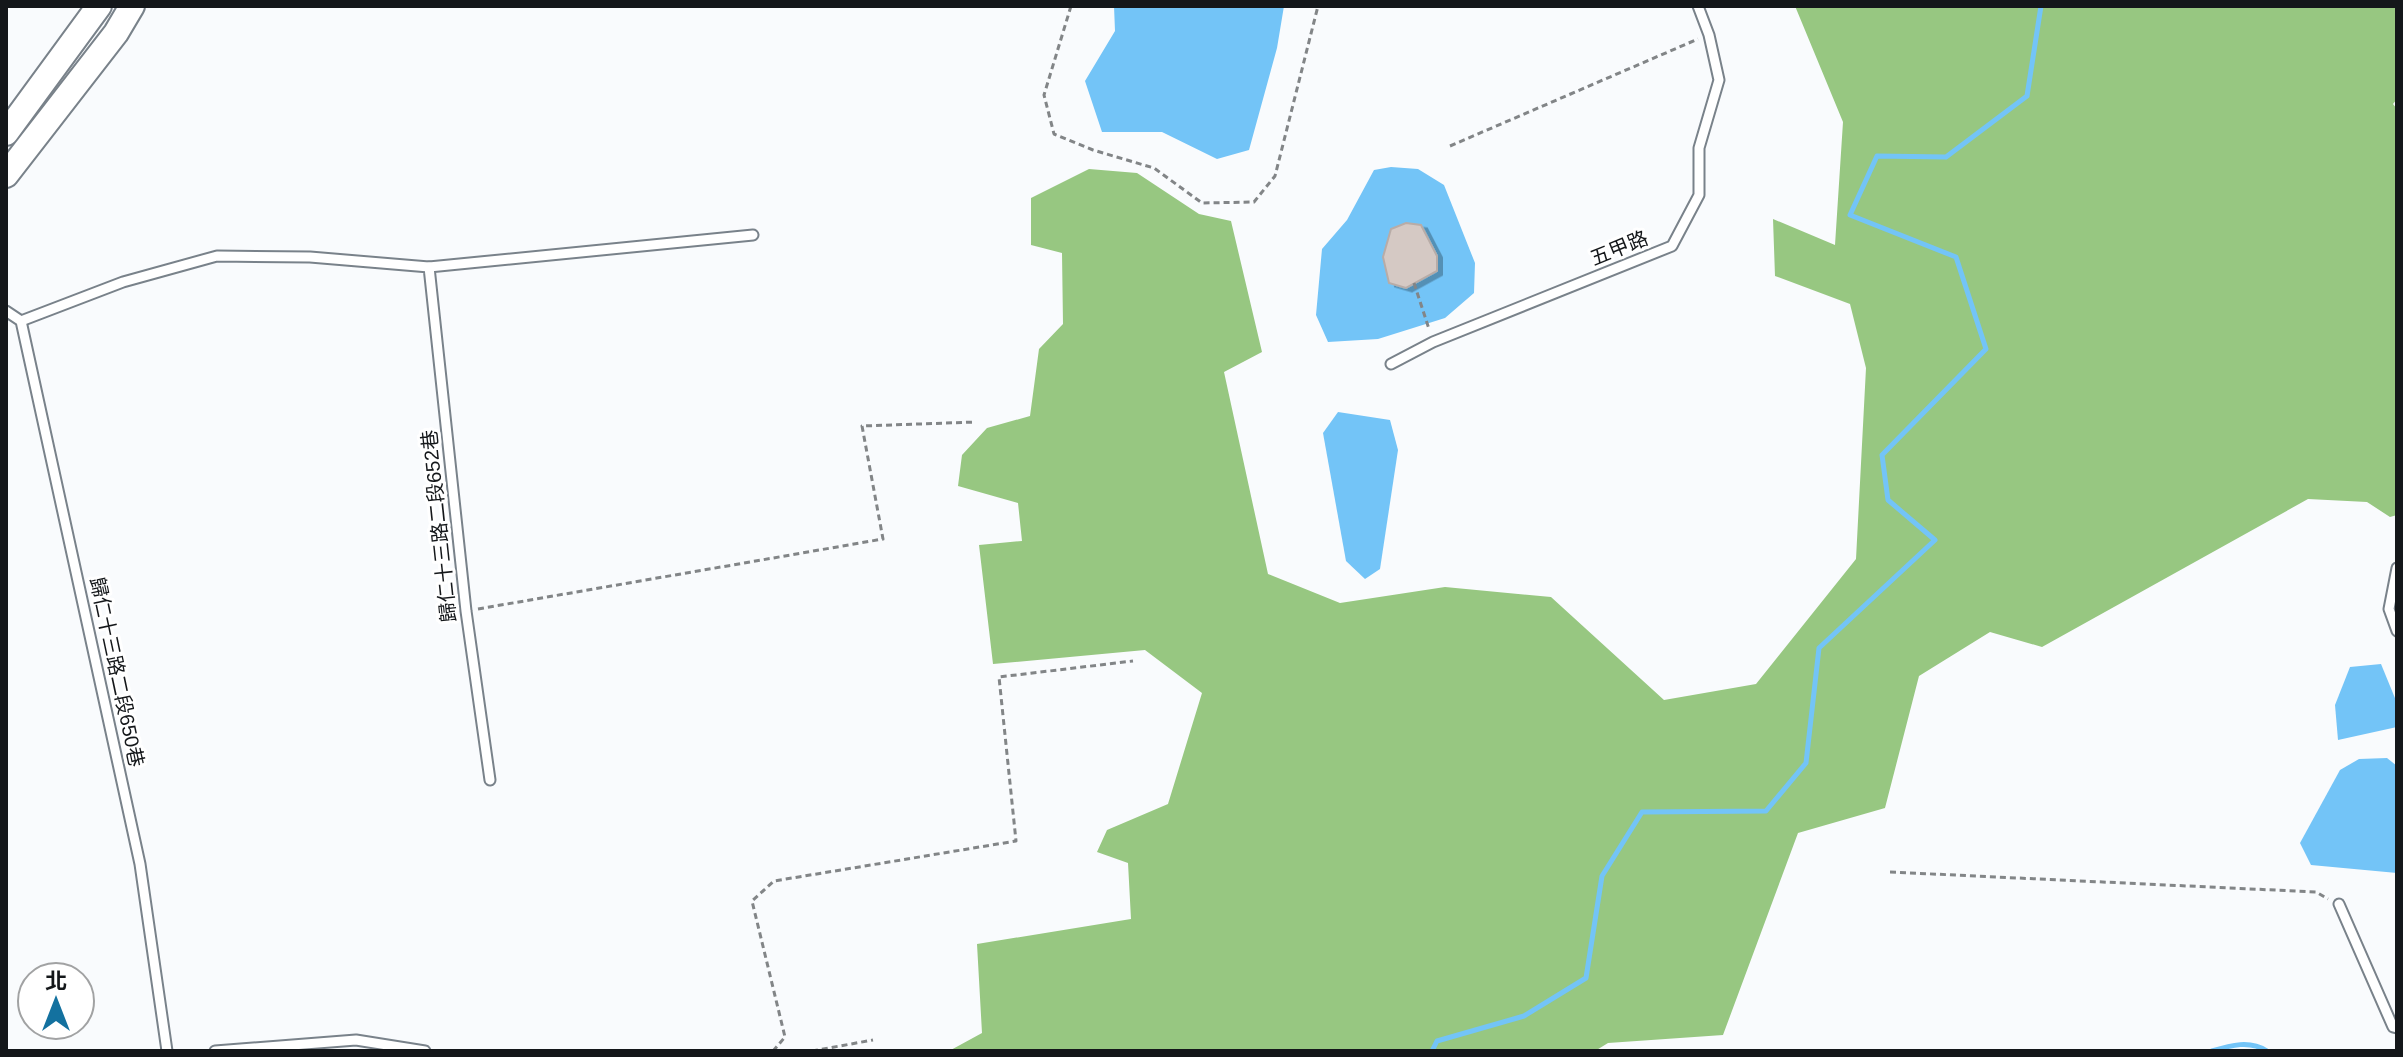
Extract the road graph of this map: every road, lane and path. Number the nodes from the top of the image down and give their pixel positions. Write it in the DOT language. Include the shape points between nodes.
graph roads {
  1 [pos="99,6"];
  2 [pos="132,6"];
  3 [pos="1071,6"];
  4 [pos="1318,6"];
  5 [pos="1698,6"];
  6 [pos="1709,35"];
  7 [pos="6,133"];
  8 [pos="1450,146"];
  9 [pos="6,175"];
  10 [pos="753,235"];
  11 [pos="429,267"];
  12 [pos="1414,283"];
  13 [pos="6,311"];
  14 [pos="21,321"];
  15 [pos="1430,335"];
  16 [pos="1391,364"];
  17 [pos="976,422"];
  18 [pos="2397,568"];
  19 [pos="466,611"];
  20 [pos="2397,631"];
  21 [pos="1133,661"];
  22 [pos="490,780"];
  23 [pos="1890,872"];
  24 [pos="2339,904"];
  25 [pos="2397,1028"];
  26 [pos="873,1040"];
  27 [pos="167,1051"];
  28 [pos="215,1051"];
  29 [pos="425,1051"];
  30 [pos="773,1051"];
  31 [pos="812,1051"];
  1 -- 7 [label="street"];
  2 -- 9 [label="street"];
  3 -- 4 [label="path" via="1044,95 1054,134 1154,168 1202,203 1254,202 1275,176"];
  5 -- 6 [label="lane, 五甲路"];
  6 -- 8 [label="path"];
  6 -- 16 [label="lane, 五甲路" via="1719,80 1699,148 1699,195 1672,246 1433,342"];
  10 -- 11 [label="lane"];
  11 -- 14 [label="lane" via="217,256 123,282"];
  11 -- 19 [label="lane, 歸仁十三路二段652巷"];
  12 -- 15 [label="path"];
  13 -- 14 [label="lane"];
  14 -- 27 [label="lane, 歸仁十三路二段650巷" via="140,864"];
  17 -- 19 [label="path" via="862,426 883,539"];
  18 -- 20 [label="lane" via="2389,609"];
  19 -- 22 [label="lane, 歸仁十三路二段652巷"];
  21 -- 30 [label="path" via="999,677 1016,841 774,881 752,901 785,1037"];
  23 -- 24 [label="path" via="2316,892"];
  24 -- 25 [label="lane"];
  26 -- 31 [label="path"];
  28 -- 29 [label="lane" via="356,1040"];
}
